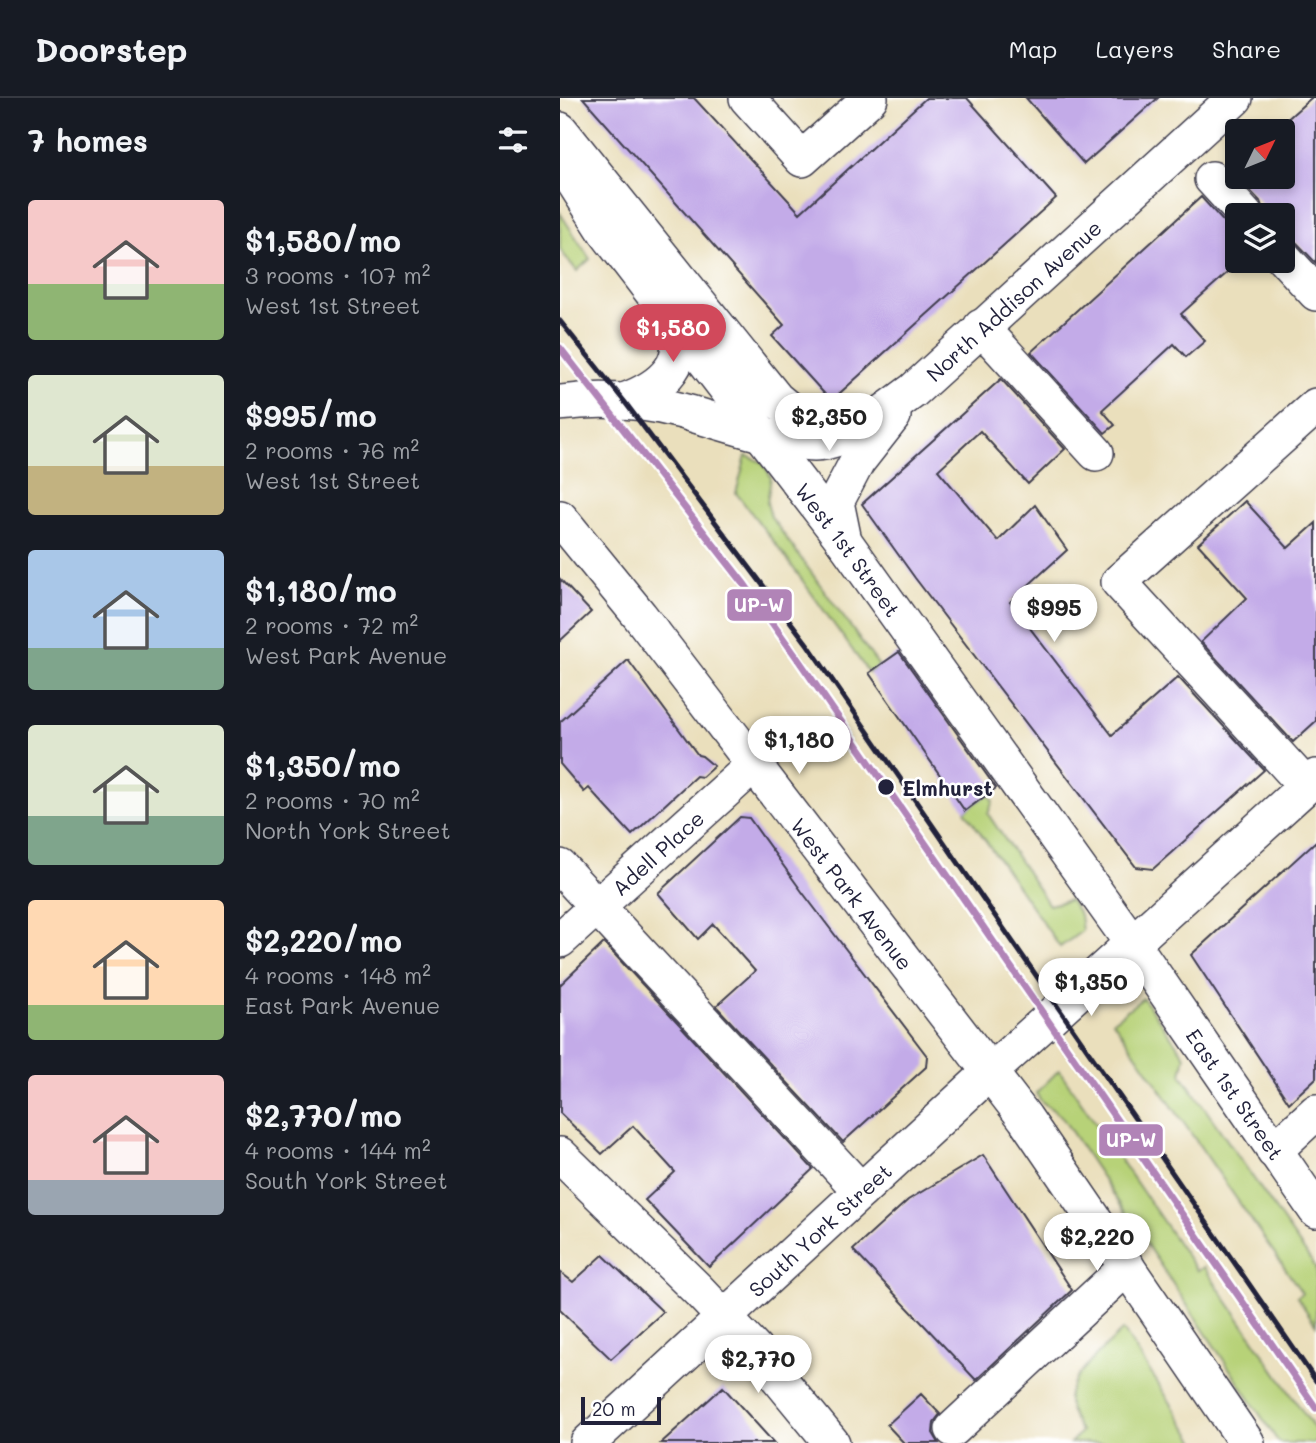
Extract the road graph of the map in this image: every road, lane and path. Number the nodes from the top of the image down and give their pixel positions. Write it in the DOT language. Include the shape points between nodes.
graph roads {
  1 [pos="747,98"];
  2 [pos="870,98"];
  3 [pos="1235,98"];
  4 [pos="560,130"];
  5 [pos="560,160"];
  6 [pos="1212,179"];
  7 [pos="1234,203"];
  8 [pos="1295,270"];
  9 [pos="1316,293"];
  10 [pos="666,309"];
  11 [pos="981,327"];
  12 [pos="913,391"];
  13 [pos="624,401"];
  14 [pos="560,403"];
  15 [pos="1316,406"];
  16 [pos="762,433"];
  17 [pos="839,436"];
  18 [pos="1096,453"];
  19 [pos="560,518"];
  20 [pos="844,541"];
  21 [pos="755,764"];
  22 [pos="1311,782"];
  23 [pos="560,867"];
  24 [pos="597,908"];
  25 [pos="560,940"];
  26 [pos="1132,943"];
  27 [pos="990,1072"];
  28 [pos="1316,1112"];
  29 [pos="1275,1151"];
  30 [pos="560,1155"];
  31 [pos="861,1191"];
  32 [pos="1316,1210"];
  33 [pos="1127,1267"];
  34 [pos="724,1317"];
  35 [pos="953,1429"];
  36 [pos="588,1443"];
  37 [pos="832,1443"];
  38 [pos="1247,1443"];
  1 -- 2 [label="street" via="802,159"];
  3 -- 11 [label="street, North Addison Avenue"];
  4 -- 17 [label="street" via="776,399 804,422"];
  5 -- 10 [label="street, West 1st Street" via="606,232"];
  6 -- 7 [label="street"];
  8 -- 9 [label="street"];
  10 -- 13 [label="street" via="680,345 676,362 656,386"];
  10 -- 16 [label="street, West 1st Street"];
  11 -- 12 [label="street, North Addison Avenue"];
  11 -- 18 [label="street"];
  12 -- 17 [label="street, North Addison Avenue" via="867,425"];
  12 -- 20 [label="street" via="843,485 836,502"];
  13 -- 14 [label="street, North Addison Avenue"];
  13 -- 16 [label="street, North Addison Avenue" via="675,409"];
  15 -- 22 [label="street" via="1119,582"];
  16 -- 17 [label="street, North Addison Avenue" via="806,442"];
  16 -- 20 [label="street, West 1st Street"];
  19 -- 21 [label="street, West Park Avenue"];
  20 -- 26 [label="street, West 1st Street"];
  21 -- 24 [label="street, Adell Place"];
  21 -- 27 [label="street, West Park Avenue"];
  22 -- 26 [label="street, South York Street"];
  23 -- 24 [label="street"];
  24 -- 25 [label="street, Adell Place"];
  24 -- 31 [label="street"];
  26 -- 27 [label="street, South York Street"];
  26 -- 29 [label="street, East 1st Street"];
  27 -- 31 [label="street, South York Street"];
  27 -- 33 [label="street, West Park Avenue"];
  28 -- 29 [label="street"];
  29 -- 32 [label="street, East 1st Street"];
  30 -- 34 [label="street"];
  31 -- 34 [label="street, South York Street"];
  33 -- 35 [label="street"];
  33 -- 38 [label="street, West Park Avenue"];
  34 -- 36 [label="street, South York Street"];
  34 -- 37 [label="street" via="775,1371"];
}
